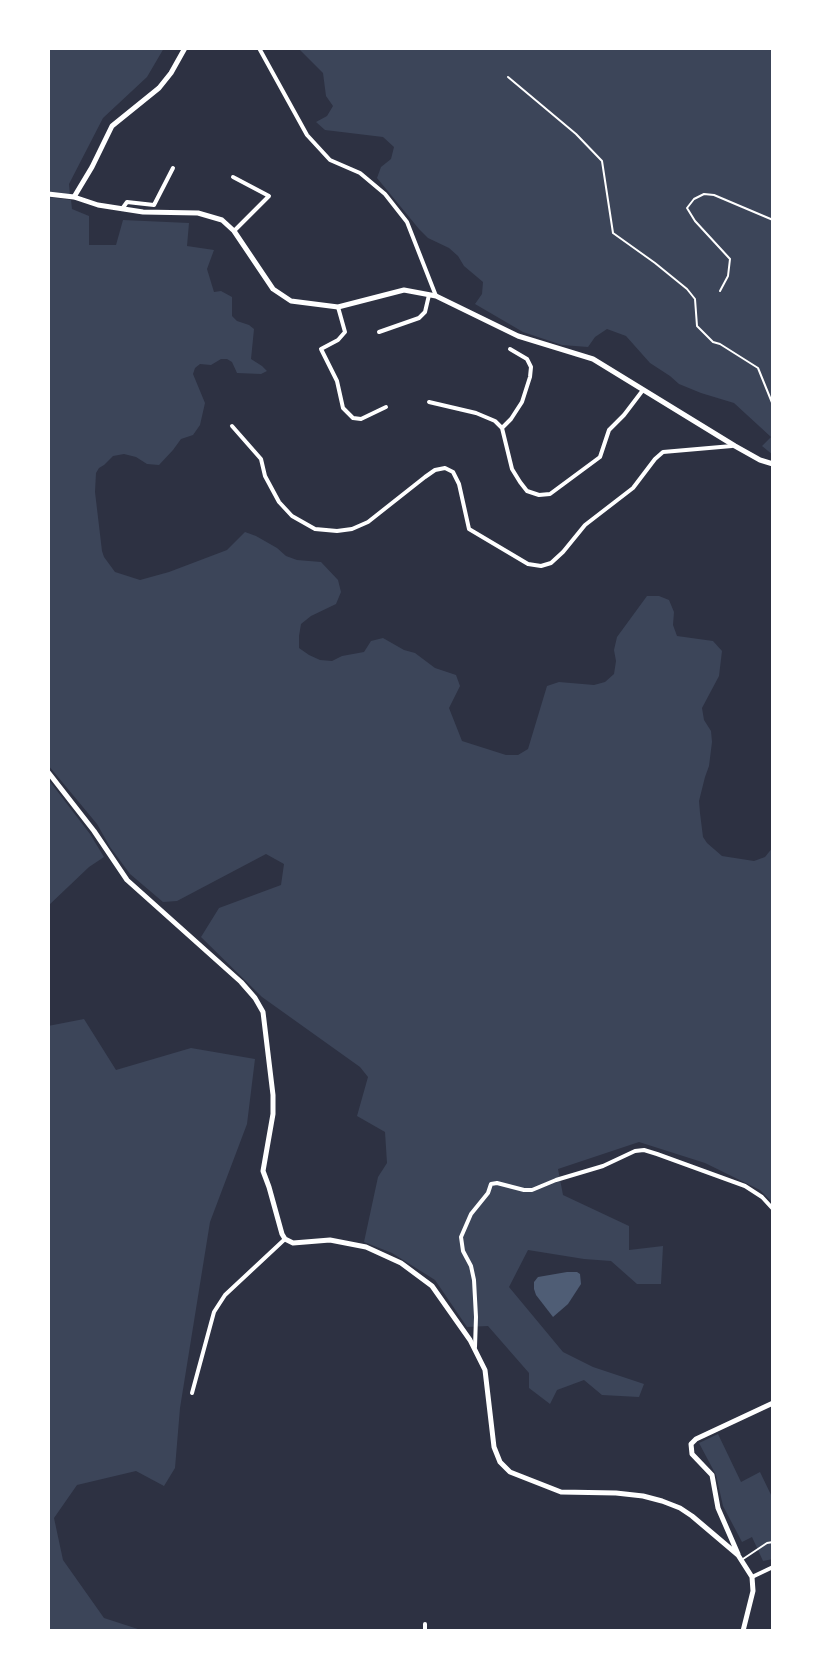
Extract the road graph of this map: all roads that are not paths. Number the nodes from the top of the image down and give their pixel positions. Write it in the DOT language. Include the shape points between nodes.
graph roads {
  1 [pos="185,48"];
  2 [pos="259,48"];
  3 [pos="173,168"];
  4 [pos="233,177"];
  5 [pos="48,194"];
  6 [pos="74,197"];
  7 [pos="122,209"];
  8 [pos="234,231"];
  9 [pos="432,296"];
  10 [pos="338,307"];
  11 [pos="379,332"];
  12 [pos="510,349"];
  13 [pos="643,390"];
  14 [pos="429,402"];
  15 [pos="386,407"];
  16 [pos="232,426"];
  17 [pos="502,428"];
  18 [pos="735,446"];
  19 [pos="773,464"];
  20 [pos="48,772"];
  21 [pos="773,1209"];
  22 [pos="285,1239"];
  23 [pos="474,1349"];
  24 [pos="192,1393"];
  25 [pos="773,1403"];
  26 [pos="773,1542"];
  27 [pos="740,1557"];
  28 [pos="773,1567"];
  29 [pos="752,1577"];
  30 [pos="425,1624"];
  31 [pos="425,1631"];
  32 [pos="743,1631"];
  1 -- 6 [label="street" via="159,88 112,126"];
  2 -- 9 [label="street" via="307,135 330,160 360,173 385,194 407,222"];
  3 -- 7 [label="street" via="154,205 127,202"];
  4 -- 8 [label="street" via="269,196"];
  5 -- 6 [label="street"];
  6 -- 7 [label="street"];
  7 -- 8 [label="street" via="198,213 222,220"];
  8 -- 10 [label="street" via="273,289 291,301"];
  9 -- 10 [label="street" via="404,290"];
  9 -- 11 [label="street" via="419,318"];
  9 -- 13 [label="street" via="518,336 593,359"];
  10 -- 15 [label="street" via="345,332 321,349 343,408 361,419"];
  12 -- 17 [label="street" via="527,359 530,377 522,402"];
  13 -- 17 [label="street" via="609,430 600,457 550,494 527,491 520,482"];
  13 -- 18 [label="street"];
  14 -- 17 [label="street" via="476,413"];
  16 -- 18 [label="street" via="261,459 279,502 315,529 337,531 368,522 435,470 445,468 459,484 469,529 528,564 541,566 551,563 585,525 633,488 663,452"];
  18 -- 19 [label="street"];
  20 -- 22 [label="street" via="127,880 241,982 263,1012 273,1095 263,1171"];
  21 -- 23 [label="street" via="745,1186 644,1150 532,1190 491,1184 461,1237 474,1280"];
  22 -- 23 [label="street" via="355,1244 401,1263 432,1286"];
  22 -- 24 [label="street" via="214,1312"];
  23 -- 27 [label="street" via="487,1379 494,1447 510,1472 561,1492 662,1501 692,1516"];
  25 -- 27 [label="street" via="691,1444 692,1454 712,1475 718,1508"];
  26 -- 27 [label="lane"];
  27 -- 29 [label="street"];
  28 -- 29 [label="street"];
  29 -- 32 [label="street"];
  30 -- 31 [label="street"];
}
